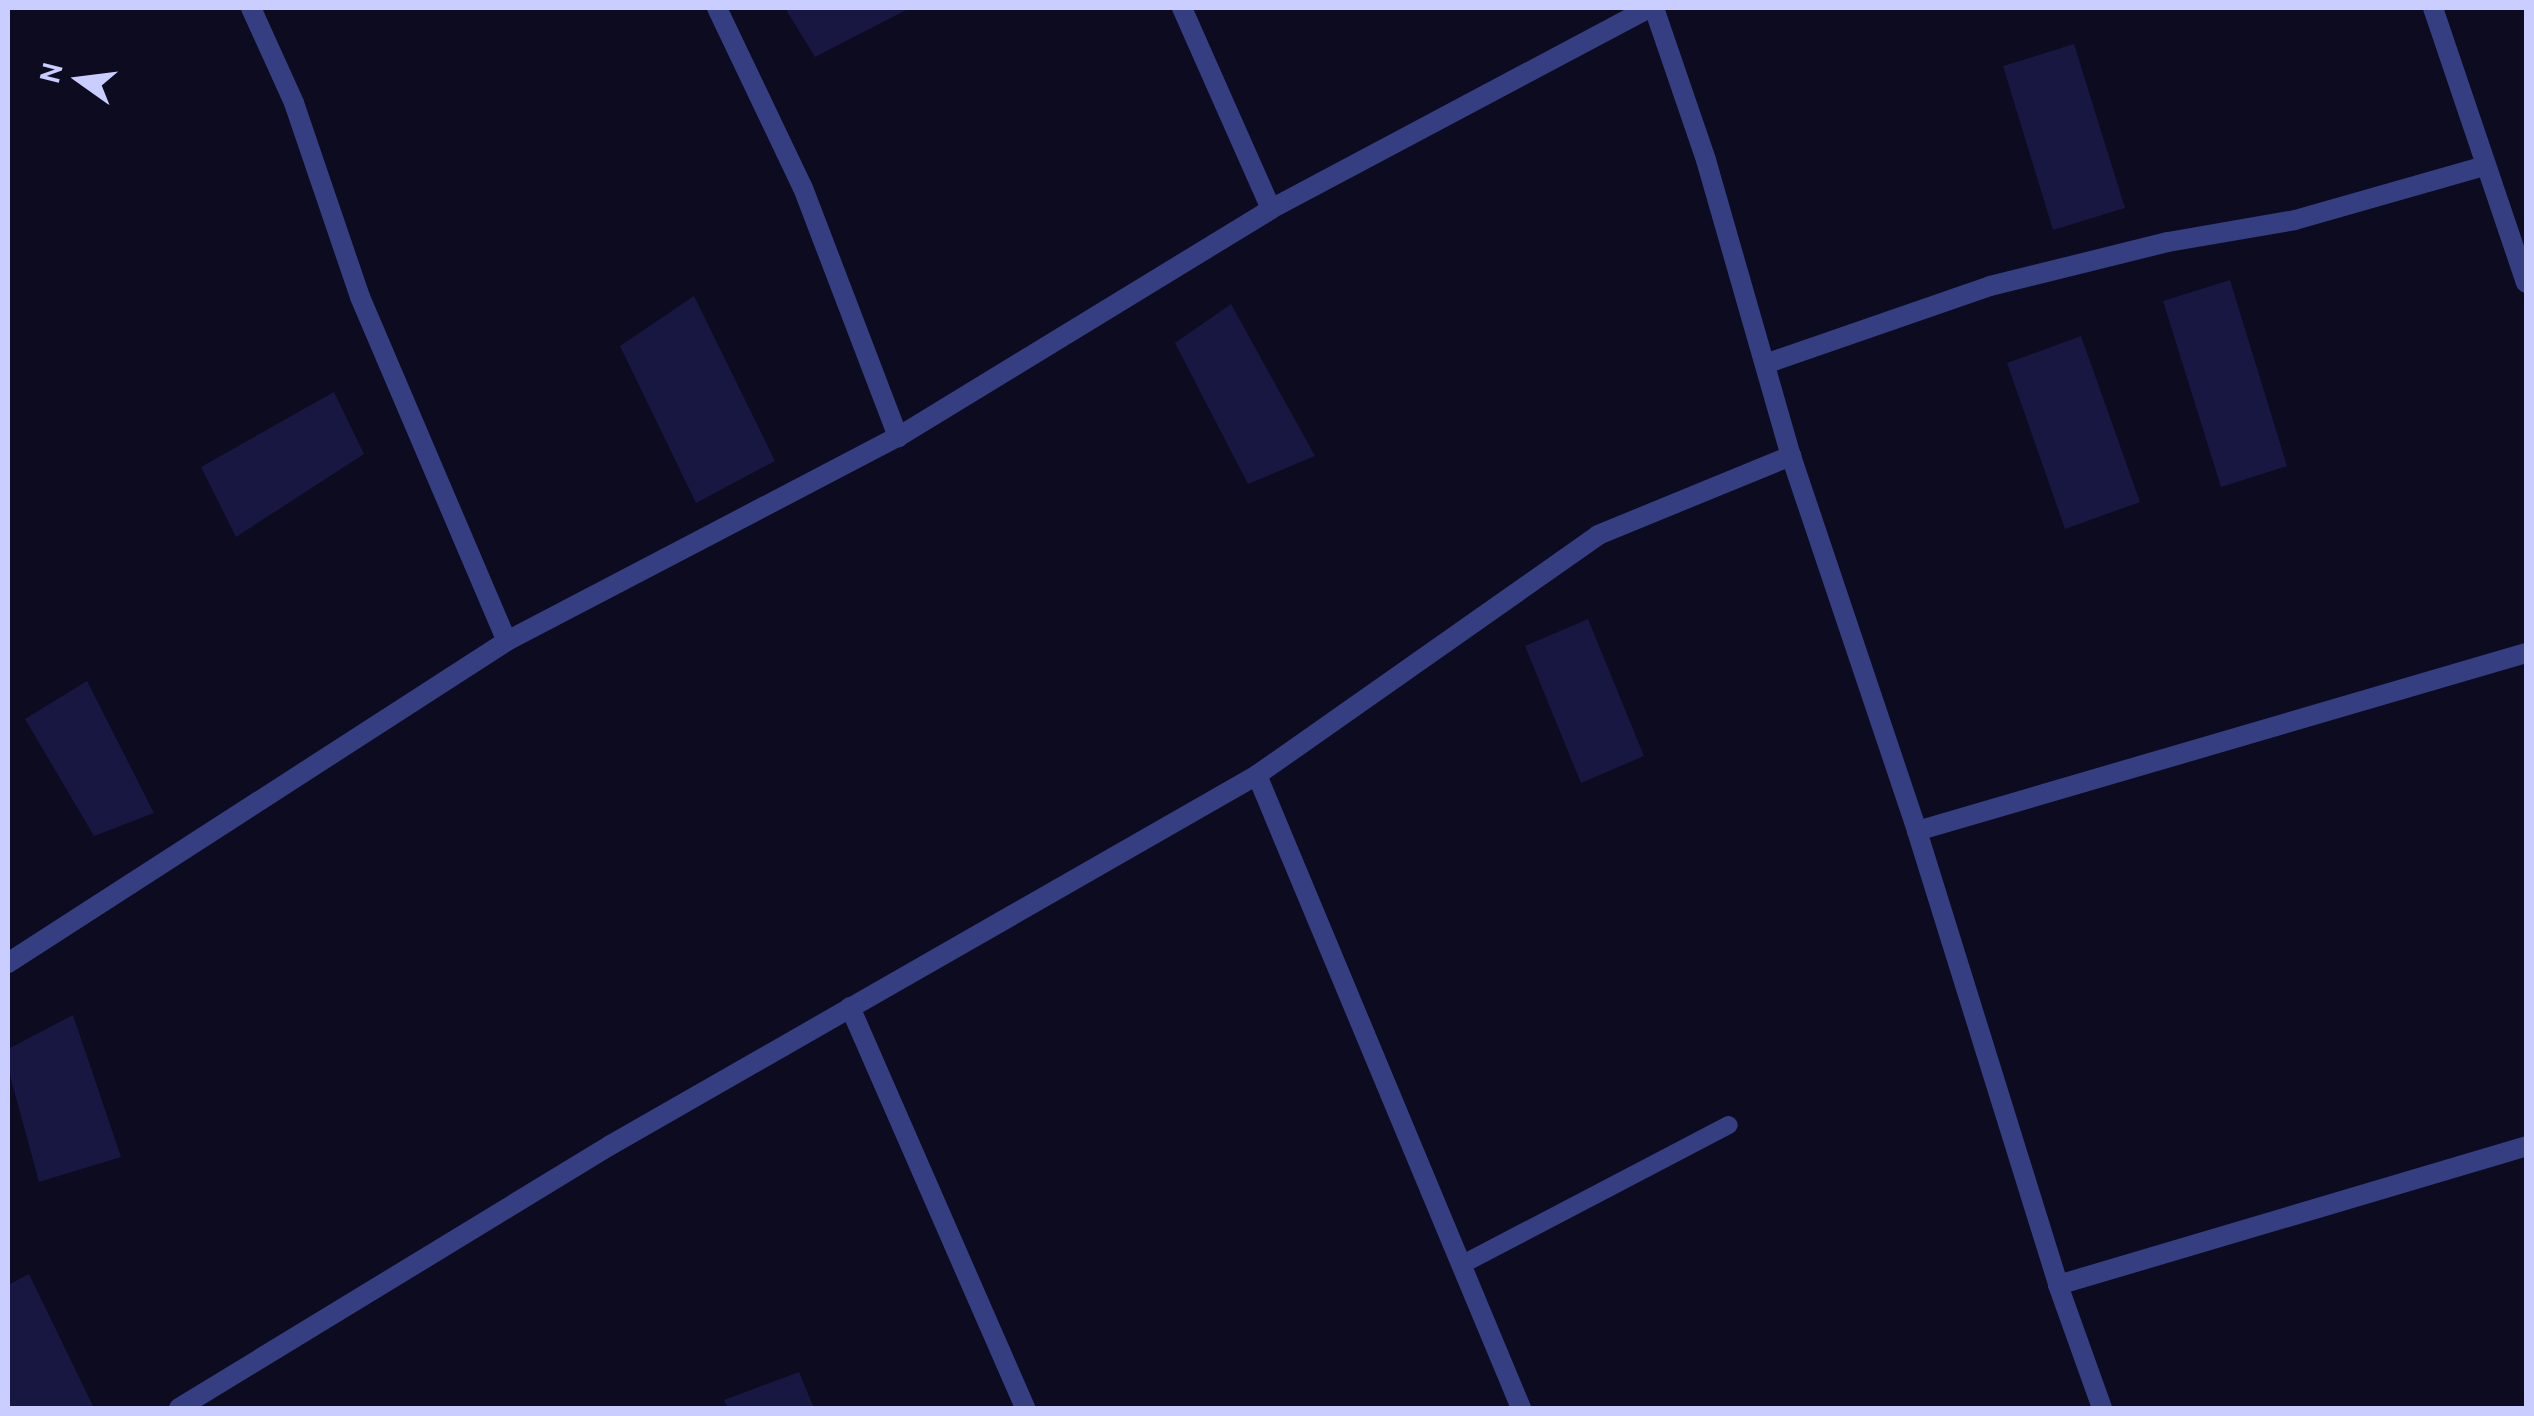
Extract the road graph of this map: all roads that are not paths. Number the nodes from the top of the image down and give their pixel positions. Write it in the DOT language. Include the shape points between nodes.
graph roads {
  1 [pos="251,8"];
  2 [pos="717,8"];
  3 [pos="1182,8"];
  4 [pos="1652,8"];
  5 [pos="2433,8"];
  6 [pos="2484,166"];
  7 [pos="1271,209"];
  8 [pos="2526,284"];
  9 [pos="1765,364"];
  10 [pos="898,437"];
  11 [pos="1791,456"];
  12 [pos="507,641"];
  13 [pos="2526,652"];
  14 [pos="1256,775"];
  15 [pos="1917,831"];
  16 [pos="8,963"];
  17 [pos="850,1007"];
  18 [pos="1729,1126"];
  19 [pos="2526,1146"];
  20 [pos="1461,1264"];
  21 [pos="2058,1285"];
  22 [pos="180,1408"];
  23 [pos="1025,1408"];
  24 [pos="1521,1408"];
  25 [pos="2102,1408"];
  1 -- 12 [label="street" via="294,103 360,297"];
  2 -- 10 [label="street" via="803,188"];
  3 -- 7 [label="street"];
  4 -- 7 [label="street"];
  4 -- 9 [label="street" via="1706,160"];
  5 -- 6 [label="street"];
  6 -- 8 [label="street"];
  6 -- 9 [label="street" via="2295,220 2168,242 1990,286"];
  7 -- 10 [label="street"];
  9 -- 11 [label="street"];
  10 -- 12 [label="street"];
  11 -- 14 [label="street" via="1598,535"];
  11 -- 15 [label="street"];
  12 -- 16 [label="street"];
  13 -- 15 [label="street"];
  14 -- 17 [label="street"];
  14 -- 20 [label="street"];
  15 -- 21 [label="street"];
  17 -- 22 [label="street"];
  17 -- 23 [label="street"];
  18 -- 20 [label="lane"];
  19 -- 21 [label="street"];
  20 -- 24 [label="street"];
  21 -- 25 [label="street"];
}
